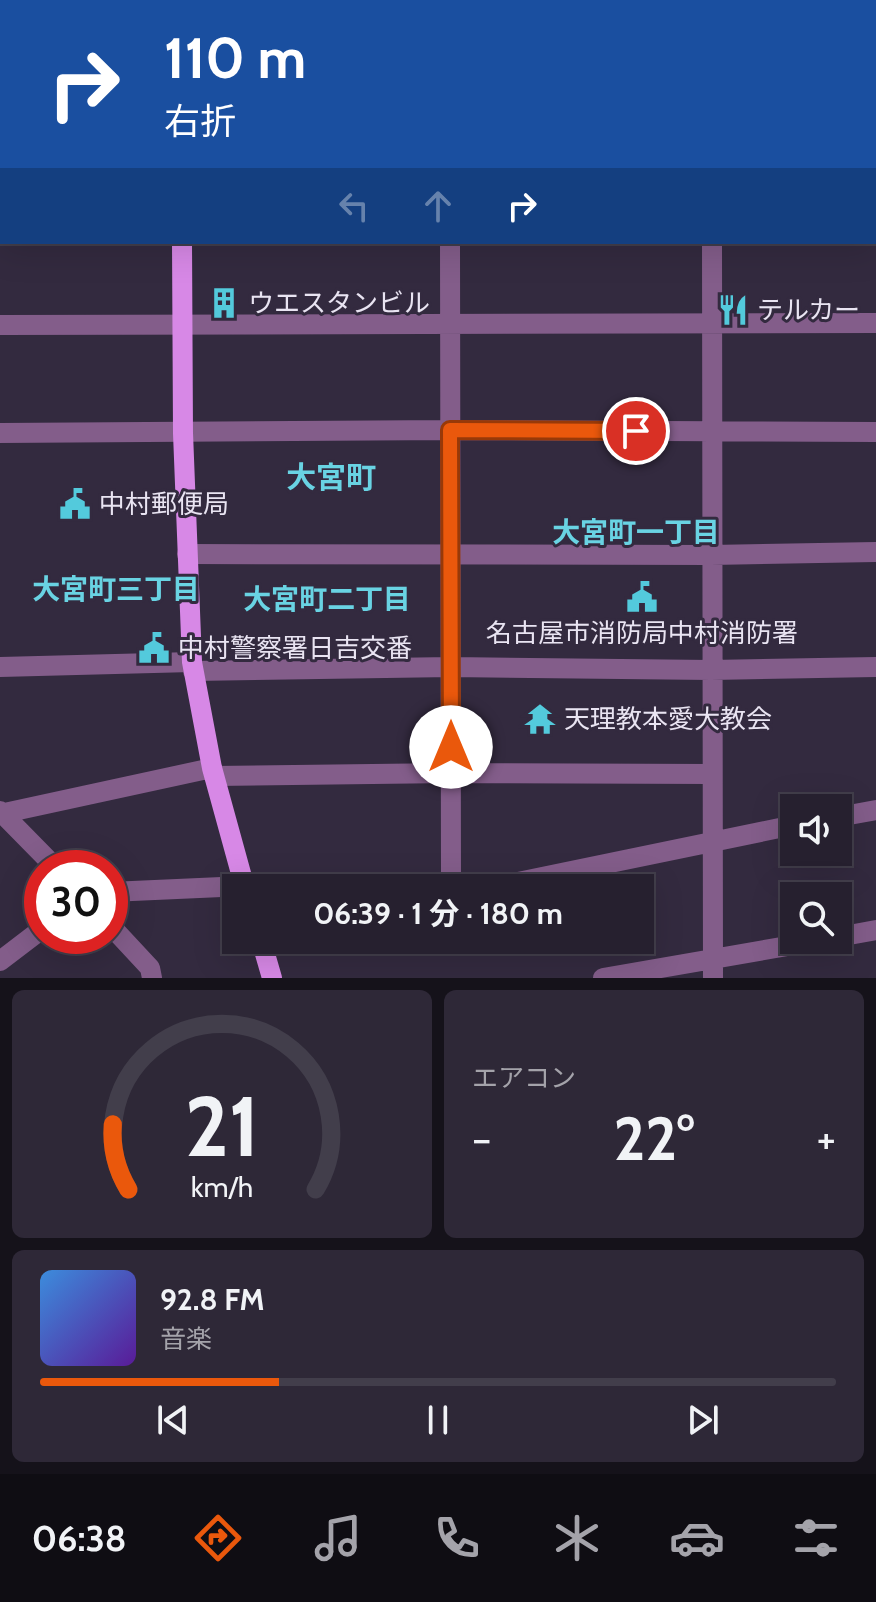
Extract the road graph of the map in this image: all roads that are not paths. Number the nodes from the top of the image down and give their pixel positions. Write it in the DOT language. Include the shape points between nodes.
graph roads {
  1 [pos="182,244"];
  2 [pos="450,244"];
  3 [pos="712,244"];
  4 [pos="876,323"];
  5 [pos="0,325"];
  6 [pos="712,325"];
  7 [pos="182,326"];
  8 [pos="450,326"];
  9 [pos="450,430"];
  10 [pos="712,431"];
  11 [pos="876,432"];
  12 [pos="0,433"];
  13 [pos="183,433"];
  14 [pos="876,552"];
  15 [pos="187,554"];
  16 [pos="450,554"];
  17 [pos="711,555"];
  18 [pos="0,667"];
  19 [pos="192,667"];
  20 [pos="451,667"];
  21 [pos="876,667"];
  22 [pos="711,670"];
  23 [pos="213,772"];
  24 [pos="451,773"];
  25 [pos="711,774"];
  26 [pos="876,810"];
  27 [pos="1,813"];
  28 [pos="852,814"];
  29 [pos="780,828"];
  30 [pos="712,841"];
  31 [pos="38,850"];
  32 [pos="240,874"];
  33 [pos="451,874"];
  34 [pos="556,874"];
  35 [pos="222,888"];
  36 [pos="128,891"];
  37 [pos="876,930"];
  38 [pos="852,934"];
  39 [pos="24,943"];
  40 [pos="128,944"];
  41 [pos="780,951"];
  42 [pos="265,954"];
  43 [pos="0,961"];
  44 [pos="713,969"];
  45 [pos="152,978"];
  46 [pos="272,978"];
  47 [pos="603,978"];
  1 -- 7 [label="main road"];
  2 -- 8 [label="street"];
  3 -- 6 [label="street"];
  4 -- 6 [label="street"];
  5 -- 7 [label="street"];
  6 -- 8 [label="street"];
  6 -- 10 [label="street"];
  7 -- 8 [label="street"];
  7 -- 13 [label="main road"];
  8 -- 9 [label="street"];
  9 -- 10 [label="street"];
  9 -- 13 [label="street"];
  9 -- 16 [label="street"];
  10 -- 11 [label="street"];
  10 -- 17 [label="street"];
  12 -- 13 [label="street"];
  13 -- 15 [label="main road"];
  14 -- 17 [label="street"];
  15 -- 16 [label="street"];
  15 -- 19 [label="main road"];
  16 -- 17 [label="street"];
  16 -- 20 [label="street"];
  17 -- 22 [label="street"];
  18 -- 19 [label="street"];
  19 -- 20 [label="street"];
  19 -- 23 [label="main road"];
  20 -- 22 [label="street"];
  20 -- 24 [label="street"];
  21 -- 22 [label="street"];
  22 -- 25 [label="street"];
  23 -- 24 [label="street"];
  23 -- 27 [label="street"];
  23 -- 32 [label="main road"];
  24 -- 25 [label="street"];
  24 -- 33 [label="street"];
  25 -- 30 [label="street"];
  26 -- 28 [label="street"];
  27 -- 31 [label="street"];
  29 -- 30 [label="street"];
  30 -- 34 [label="street"];
  30 -- 44 [label="street"];
  35 -- 36 [label="street"];
  37 -- 38 [label="street"];
  39 -- 43 [label="street"];
  40 -- 45 [label="street" via="150,968"];
  41 -- 44 [label="street"];
  42 -- 46 [label="main road"];
  44 -- 47 [label="street"];
}
